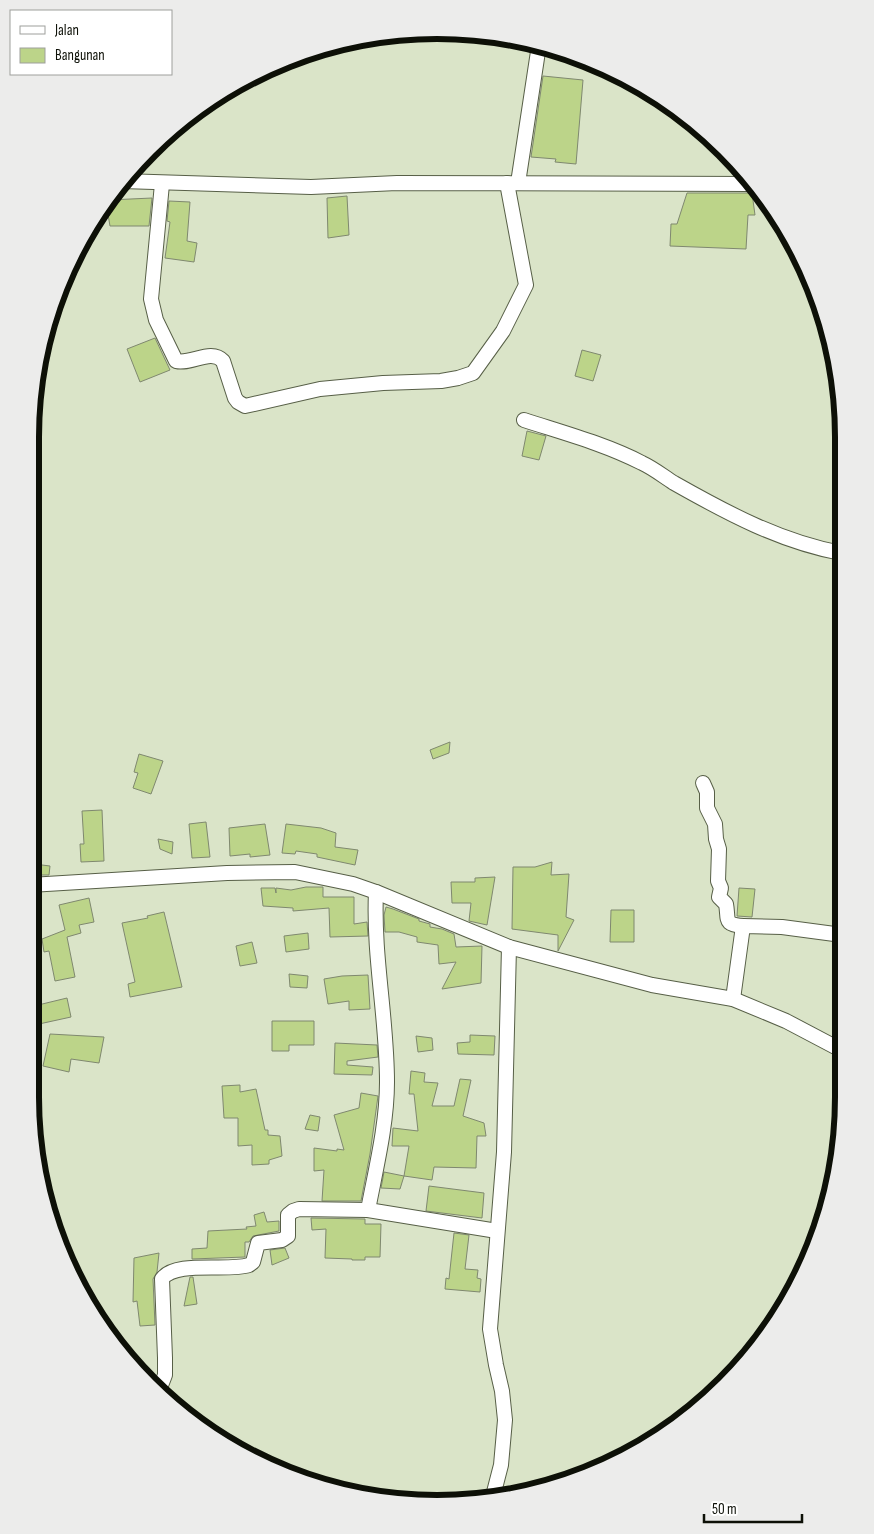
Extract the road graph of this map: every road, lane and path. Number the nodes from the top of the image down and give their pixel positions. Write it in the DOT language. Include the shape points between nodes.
graph roads {
  1 [pos="538,51"];
  2 [pos="132,182"];
  3 [pos="512,183"];
  4 [pos="162,184"];
  5 [pos="744,184"];
  6 [pos="524,420"];
  7 [pos="835,552"];
  8 [pos="703,783"];
  9 [pos="39,884"];
  10 [pos="376,892"];
  11 [pos="743,926"];
  12 [pos="835,934"];
  13 [pos="509,947"];
  14 [pos="733,1000"];
  15 [pos="835,1047"];
  16 [pos="368,1210"];
  17 [pos="497,1231"];
  18 [pos="162,1382"];
  19 [pos="494,1491"];
  1 -- 3 [label="street"];
  2 -- 4 [label="street"];
  3 -- 4 [label="street" via="311,187"];
  3 -- 4 [label="street" via="526,285 503,330 473,373 441,381 320,389 245,406 235,398 220,358 176,361 156,320 151,298"];
  3 -- 5 [label="street"];
  6 -- 7 [label="street" via="602,445 642,463 754,526"];
  8 -- 11 [label="street" via="707,792 707,808 715,824 719,897 726,904 728,922"];
  9 -- 10 [label="street" via="295,872"];
  10 -- 13 [label="street"];
  10 -- 16 [label="street" via="377,954 386,1035 387,1084 382,1135"];
  11 -- 12 [label="street"];
  11 -- 14 [label="street"];
  13 -- 14 [label="street" via="652,984"];
  13 -- 17 [label="street" via="504,1152"];
  14 -- 15 [label="street" via="786,1021"];
  16 -- 17 [label="street"];
  16 -- 18 [label="street" via="296,1210 288,1215 286,1238 258,1243 253,1262 249,1265 181,1269 168,1273 162,1279 165,1358"];
  17 -- 19 [label="street" via="490,1329 505,1420 501,1465"];
}
